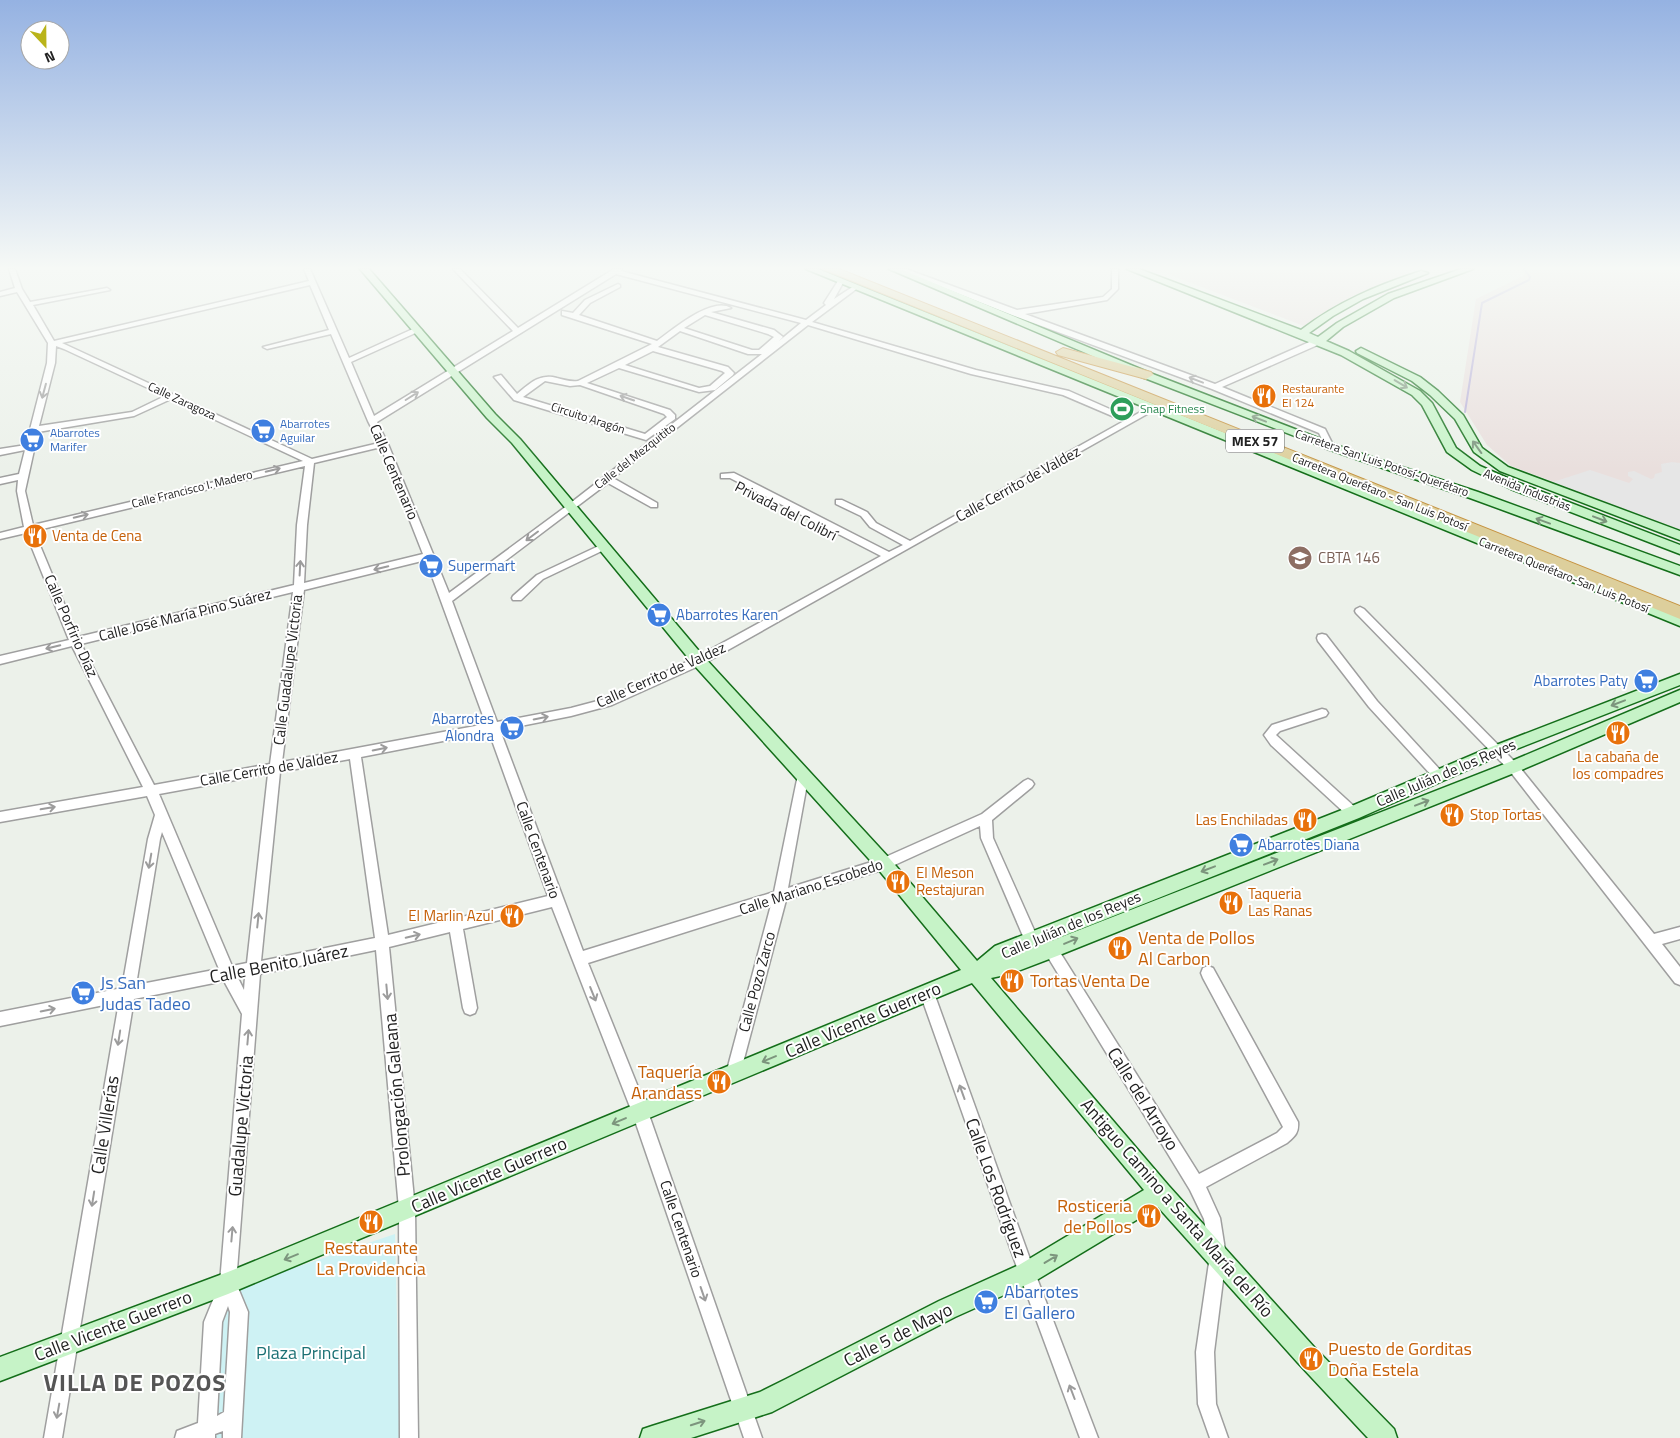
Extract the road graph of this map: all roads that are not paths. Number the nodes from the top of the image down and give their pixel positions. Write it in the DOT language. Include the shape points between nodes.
graph roads {
  1 [pos="48,336"];
  2 [pos="81,336"];
  3 [pos="311,336"];
  4 [pos="335,336"];
  5 [pos="404,336"];
  6 [pos="423,336"];
  7 [pos="506,336"];
  8 [pos="629,336"];
  9 [pos="670,336"];
  10 [pos="702,336"];
  11 [pos="780,336"];
  12 [pos="791,336"];
  13 [pos="846,336"];
  14 [pos="975,336"];
  15 [pos="995,336"];
  16 [pos="1024,336"];
  17 [pos="1053,336"];
  18 [pos="1077,336"];
  19 [pos="1320,336"];
  20 [pos="1326,336"];
  21 [pos="1324,338"];
  22 [pos="52,343"];
  23 [pos="267,346"];
  24 [pos="655,346"];
  25 [pos="1059,350"];
  26 [pos="347,362"];
  27 [pos="618,366"];
  28 [pos="452,370"];
  29 [pos="1146,375"];
  30 [pos="498,377"];
  31 [pos="580,382"];
  32 [pos="1215,387"];
  33 [pos="171,396"];
  34 [pos="517,398"];
  35 [pos="1152,409"];
  36 [pos="372,421"];
  37 [pos="1131,421"];
  38 [pos="33,430"];
  39 [pos="384,444"];
  40 [pos="29,447"];
  41 [pos="1330,447"];
  42 [pos="0,452"];
  43 [pos="310,461"];
  44 [pos="722,475"];
  45 [pos="22,476"];
  46 [pos="606,478"];
  47 [pos="0,481"];
  48 [pos="839,502"];
  49 [pos="654,505"];
  50 [pos="571,507"];
  51 [pos="29,529"];
  52 [pos="0,536"];
  53 [pos="1680,536"];
  54 [pos="909,544"];
  55 [pos="605,546"];
  56 [pos="1680,550"];
  57 [pos="429,556"];
  58 [pos="885,558"];
  59 [pos="1677,571"];
  60 [pos="299,588"];
  61 [pos="517,598"];
  62 [pos="1680,598"];
  63 [pos="446,600"];
  64 [pos="1360,611"];
  65 [pos="1680,614"];
  66 [pos="1680,620"];
  67 [pos="1322,638"];
  68 [pos="75,642"];
  69 [pos="0,660"];
  70 [pos="699,661"];
  71 [pos="1680,679"];
  72 [pos="1680,696"];
  73 [pos="1322,713"];
  74 [pos="493,727"];
  75 [pos="1496,751"];
  76 [pos="355,754"];
  77 [pos="1513,767"];
  78 [pos="275,768"];
  79 [pos="803,773"];
  80 [pos="1438,775"];
  81 [pos="1028,784"];
  82 [pos="151,790"];
  83 [pos="1352,813"];
  84 [pos="162,814"];
  85 [pos="0,817"];
  86 [pos="986,818"];
  87 [pos="884,864"];
  88 [pos="1243,865"];
  89 [pos="780,897"];
  90 [pos="556,900"];
  91 [pos="1108,917"];
  92 [pos="456,926"];
  93 [pos="1680,933"];
  94 [pos="1031,939"];
  95 [pos="1651,941"];
  96 [pos="382,943"];
  97 [pos="1051,950"];
  98 [pos="579,960"];
  99 [pos="253,969"];
  100 [pos="975,973"];
  101 [pos="1208,973"];
  102 [pos="228,974"];
  103 [pos="1680,978"];
  104 [pos="927,993"];
  105 [pos="126,995"];
  106 [pos="470,1008"];
  107 [pos="250,1014"];
  108 [pos="0,1019"];
  109 [pos="734,1074"];
  110 [pos="640,1112"];
  111 [pos="1196,1184"];
  112 [pos="1160,1193"];
  113 [pos="407,1209"];
  114 [pos="1218,1256"];
  115 [pos="1027,1273"];
  116 [pos="228,1283"];
  117 [pos="70,1343"];
  118 [pos="0,1369"];
  119 [pos="743,1409"];
  120 [pos="234,1418"];
  121 [pos="206,1434"];
  122 [pos="53,1438"];
  123 [pos="184,1438"];
  124 [pos="232,1438"];
  125 [pos="409,1438"];
  126 [pos="652,1438"];
  127 [pos="753,1438"];
  128 [pos="1089,1438"];
  129 [pos="1219,1438"];
  130 [pos="1385,1438"];
  1 -- 22 [label="street"];
  2 -- 22 [label="street"];
  3 -- 23 [label="street"];
  4 -- 26 [label="street, Calle Centenario"];
  5 -- 26 [label="street"];
  6 -- 28 [label="street, Antiguo Camino a Santa María del Río"];
  7 -- 28 [label="street"];
  8 -- 24 [label="street"];
  9 -- 24 [label="street"];
  10 -- 11 [label="street" via="759,352"];
  12 -- 46 [label="street, Calle del Mezquitito"];
  13 -- 37 [label="street" via="974,372 1066,393"];
  14 -- 35 [label="street, Carretera Querétaro-San Luis Potosí"];
  15 -- 65 [label="highway, Carretera Querétaro - San Luis Potosí / MEX 57"];
  16 -- 25 [label="highway, Carretera Querétaro - San Luis Potosí / MEX 57"];
  17 -- 29 [label="street, Carretera San Luis Potosí-Querétaro"];
  32 -- 18 [label="street, one-way"];
  19 -- 21 [label="street, Avenida Industrias"];
  20 -- 21 [label="street"];
  21 -- 32 [label="street"];
  53 -- 21 [label="street, Avenida Industrias, one-way" via="1504,469 1478,450 1459,417 1434,393 1399,370"];
  21 -- 56 [label="street, Avenida Industrias, one-way" via="1416,393 1427,403 1451,450 1476,468"];
  22 -- 33 [label="street, Calle Zaragoza"];
  22 -- 38 [label="street, Calle Porfirio Díaz, one-way" via="52,363"];
  24 -- 27 [label="street"];
  24 -- 27 [label="street" via="730,373 712,388 699,390"];
  25 -- 29 [label="highway"];
  25 -- 62 [label="highway, Carretera Querétaro - San Luis Potosí / MEX 57"];
  26 -- 36 [label="street, Calle Centenario"];
  27 -- 31 [label="street"];
  36 -- 28 [label="street, one-way"];
  28 -- 50 [label="street, Antiguo Camino a Santa María del Río"];
  41 -- 29 [label="street, Carretera San Luis Potosí-Querétaro, one-way"];
  30 -- 34 [label="street"];
  31 -- 34 [label="street, Circuito Aragón" via="570,385 541,379"];
  34 -- 31 [label="street, Circuito Aragón, one-way" via="646,437 672,417 667,412"];
  32 -- 41 [label="street" via="1322,431"];
  33 -- 38 [label="street" via="134,414"];
  33 -- 43 [label="street, Calle Zaragoza"];
  35 -- 37 [label="street, Calle Cerrito de Valdez"];
  35 -- 66 [label="street, Carretera Querétaro-San Luis Potosí"];
  36 -- 39 [label="street, Calle Centenario"];
  37 -- 54 [label="street, Calle Cerrito de Valdez"];
  38 -- 40 [label="street, Calle Porfirio Díaz"];
  39 -- 43 [label="street, Calle Francisco I. Madero"];
  39 -- 57 [label="street, Calle Centenario"];
  40 -- 42 [label="street"];
  40 -- 45 [label="street, Calle Porfirio Díaz"];
  59 -- 41 [label="street, Carretera San Luis Potosí-Querétaro, one-way" via="1474,495"];
  51 -- 43 [label="street, Calle Francisco I. Madero, one-way"];
  60 -- 43 [label="street, Calle Guadalupe Victoria, one-way"];
  44 -- 58 [label="street, Privada del Colibrí" via="726,480 781,504"];
  45 -- 47 [label="street"];
  45 -- 51 [label="street, Calle Porfirio Díaz" via="21,491"];
  46 -- 49 [label="street"];
  46 -- 50 [label="street, Calle del Mezquitito"];
  48 -- 54 [label="street" via="864,514 874,525"];
  50 -- 55 [label="street, Antiguo Camino a Santa María del Río"];
  50 -- 63 [label="street, Calle del Mezquitito, one-way"];
  51 -- 52 [label="street, Calle Francisco I. Madero"];
  51 -- 68 [label="street, Calle Porfirio Díaz"];
  54 -- 58 [label="street, Calle Cerrito de Valdez"];
  55 -- 61 [label="street" via="540,577"];
  55 -- 70 [label="street, Antiguo Camino a Santa María del Río"];
  57 -- 60 [label="street, Calle José María Pino Suárez, one-way"];
  57 -- 63 [label="street, Calle Centenario"];
  58 -- 70 [label="street, Calle Cerrito de Valdez"];
  60 -- 68 [label="street, Calle José María Pino Suárez"];
  60 -- 78 [label="street, Calle Guadalupe Victoria"];
  63 -- 74 [label="street, Calle Centenario"];
  64 -- 75 [label="street"];
  67 -- 80 [label="street" via="1373,704"];
  68 -- 69 [label="street, Calle José María Pino Suárez, one-way"];
  68 -- 82 [label="street, Calle Porfirio Díaz"];
  74 -- 70 [label="street, Calle Cerrito de Valdez, one-way" via="608,702"];
  70 -- 79 [label="street, Antiguo Camino a Santa María del Río"];
  71 -- 75 [label="street, Calle Julián de los Reyes, one-way"];
  72 -- 77 [label="street, Calle Julián de los Reyes"];
  73 -- 83 [label="street" via="1276,728 1270,734"];
  76 -- 74 [label="street, Calle Cerrito de Valdez, one-way"];
  74 -- 90 [label="street, Calle Centenario"];
  75 -- 77 [label="street"];
  75 -- 80 [label="street, Calle Julián de los Reyes"];
  76 -- 78 [label="street, Calle Cerrito de Valdez"];
  76 -- 96 [label="street, Prolongación Galeana"];
  88 -- 77 [label="street, Calle Julián de los Reyes, one-way"];
  77 -- 95 [label="street"];
  78 -- 82 [label="street, Calle Cerrito de Valdez"];
  99 -- 78 [label="street, Calle Guadalupe Victoria, one-way"];
  79 -- 87 [label="street, Antiguo Camino a Santa María del Río"];
  79 -- 89 [label="street, Calle Pozo Zarco"];
  80 -- 83 [label="street, Calle Julián de los Reyes"];
  81 -- 86 [label="street, Calle Mariano Escobedo"];
  82 -- 84 [label="street, Calle Porfirio Díaz"];
  85 -- 82 [label="street, Calle Cerrito de Valdez, one-way"];
  83 -- 88 [label="street, Calle Julián de los Reyes"];
  84 -- 102 [label="street, Calle Porfirio Díaz"];
  84 -- 105 [label="street, Calle Villerías, one-way" via="154,838"];
  86 -- 87 [label="street, Calle Mariano Escobedo"];
  86 -- 94 [label="street" via="987,838"];
  87 -- 89 [label="street, Calle Mariano Escobedo"];
  87 -- 100 [label="street, Antiguo Camino a Santa María del Río"];
  88 -- 91 [label="street, Calle Julián de los Reyes"];
  89 -- 98 [label="street, Calle Mariano Escobedo"];
  89 -- 109 [label="street, Calle Pozo Zarco"];
  90 -- 92 [label="street, Calle Benito Juárez"];
  90 -- 98 [label="street, Calle Centenario"];
  91 -- 94 [label="street, Calle Julián de los Reyes"];
  97 -- 91 [label="street, Calle Julián de los Reyes, one-way"];
  96 -- 92 [label="street, Calle Benito Juárez, one-way"];
  92 -- 106 [label="street"];
  93 -- 95 [label="street"];
  94 -- 100 [label="street, Calle Julián de los Reyes" via="1001,952"];
  95 -- 103 [label="street"];
  96 -- 99 [label="street, Calle Benito Juárez"];
  96 -- 113 [label="street, Prolongación Galeana, one-way"];
  97 -- 100 [label="street, Calle Julián de los Reyes"];
  97 -- 111 [label="street, Calle del Arroyo"];
  98 -- 110 [label="street, Calle Centenario, one-way"];
  99 -- 102 [label="street, Calle Benito Juárez"];
  99 -- 107 [label="street, Guadalupe Victoria"];
  100 -- 104 [label="street, Calle Vicente Guerrero"];
  100 -- 112 [label="street, Antiguo Camino a Santa María del Río"];
  101 -- 111 [label="street" via="1290,1122 1291,1130 1282,1138"];
  102 -- 105 [label="street, Calle Benito Juárez"];
  102 -- 107 [label="street, Calle Porfirio Díaz"];
  104 -- 109 [label="street, Calle Vicente Guerrero, one-way"];
  115 -- 104 [label="street, Calle Los Rodríguez, one-way"];
  108 -- 105 [label="street, Calle Benito Juárez, one-way"];
  105 -- 117 [label="street, Calle Villerías, one-way"];
  116 -- 107 [label="street, Guadalupe Victoria, one-way"];
  109 -- 110 [label="street, Calle Vicente Guerrero"];
  110 -- 113 [label="street, Calle Vicente Guerrero, one-way"];
  110 -- 119 [label="street, Calle Centenario, one-way"];
  111 -- 114 [label="street, Calle del Arroyo" via="1212,1218"];
  112 -- 114 [label="street, Antiguo Camino a Santa María del Río"];
  115 -- 112 [label="street, Calle 5 de Mayo, one-way"];
  113 -- 116 [label="street, Calle Vicente Guerrero, one-way"];
  113 -- 125 [label="street, Prolongación Galeana"];
  114 -- 129 [label="street, Calle del Arroyo" via="1205,1352 1206,1404"];
  114 -- 130 [label="street, Antiguo Camino a Santa María del Río"];
  115 -- 119 [label="street, Calle 5 de Mayo" via="947,1309 796,1388"];
  128 -- 115 [label="street, Calle Los Rodríguez, one-way"];
  116 -- 117 [label="street, Calle Vicente Guerrero"];
  116 -- 120 [label="street" via="239,1312"];
  116 -- 121 [label="street" via="212,1322"];
  117 -- 118 [label="street, Calle Vicente Guerrero"];
  117 -- 122 [label="street, Calle Villerías, one-way"];
  126 -- 119 [label="street, Calle 5 de Mayo, one-way"];
  119 -- 127 [label="street, Calle Centenario"];
  120 -- 121 [label="street"];
  120 -- 124 [label="street"];
  121 -- 123 [label="street"];
}
